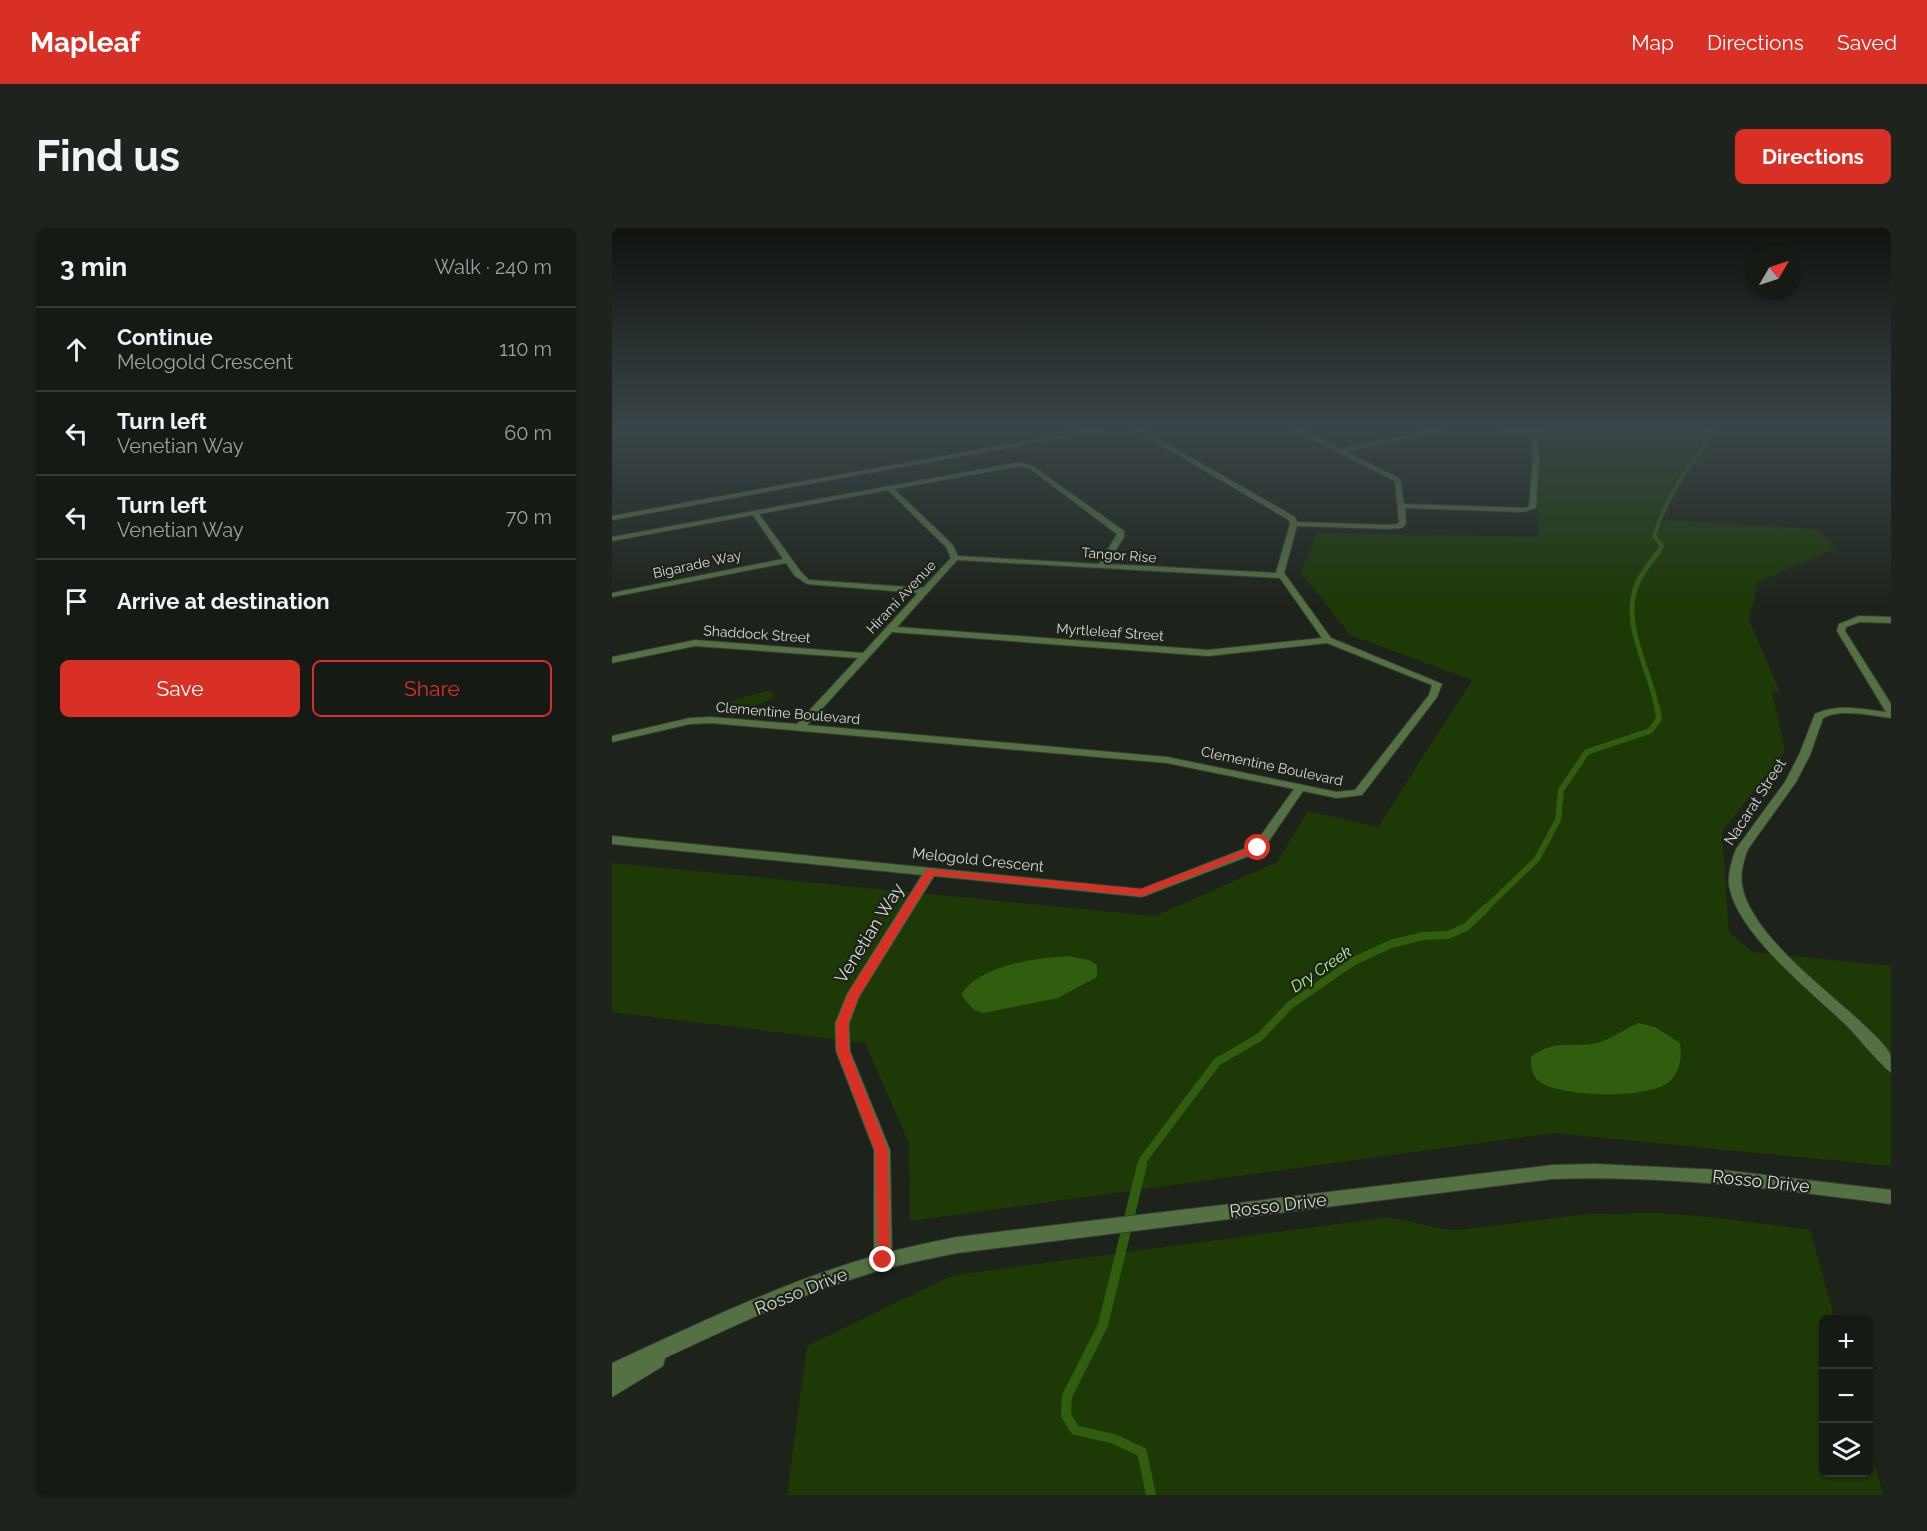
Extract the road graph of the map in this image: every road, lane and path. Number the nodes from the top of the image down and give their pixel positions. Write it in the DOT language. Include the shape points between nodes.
graph roads {
  1 [pos="778,488"];
  2 [pos="882,488"];
  3 [pos="889,488"];
  4 [pos="1059,488"];
  5 [pos="1239,488"];
  6 [pos="1399,488"];
  7 [pos="1534,488"];
  8 [pos="1402,506"];
  9 [pos="754,512"];
  10 [pos="612,518"];
  11 [pos="1294,524"];
  12 [pos="612,539"];
  13 [pos="955,558"];
  14 [pos="788,560"];
  15 [pos="1101,567"];
  16 [pos="1281,576"];
  17 [pos="925,591"];
  18 [pos="612,595"];
  19 [pos="1891,620"];
  20 [pos="890,629"];
  21 [pos="1328,640"];
  22 [pos="865,656"];
  23 [pos="612,660"];
  24 [pos="1891,713"];
  25 [pos="800,728"];
  26 [pos="612,740"];
  27 [pos="1302,787"];
  28 [pos="612,840"];
  29 [pos="930,872"];
  30 [pos="1891,1066"];
  31 [pos="1891,1197"];
  32 [pos="883,1260"];
  33 [pos="682,1343"];
  34 [pos="612,1373"];
  35 [pos="612,1387"];
  1 -- 10 [label="street"];
  2 -- 9 [label="street"];
  3 -- 13 [label="street, Hirami Avenue" via="949,546"];
  4 -- 15 [label="street" via="1121,533"];
  5 -- 11 [label="street" via="1283,513"];
  6 -- 8 [label="street"];
  7 -- 8 [label="street" via="1532,508 1523,510"];
  8 -- 11 [label="street" via="1402,524 1394,527"];
  9 -- 12 [label="street"];
  9 -- 14 [label="street"];
  11 -- 16 [label="street"];
  13 -- 15 [label="street, Tangor Rise"];
  13 -- 17 [label="street, Hirami Avenue"];
  14 -- 17 [label="street" via="802,579 813,584"];
  14 -- 18 [label="street, Bigarade Way"];
  15 -- 16 [label="street, Tangor Rise"];
  16 -- 21 [label="street, Clementine Boulevard"];
  17 -- 20 [label="street, Hirami Avenue"];
  19 -- 24 [label="street" via="1859,619 1842,626 1841,631"];
  20 -- 21 [label="street, Myrtleleaf Street" via="1208,653"];
  20 -- 22 [label="street, Hirami Avenue"];
  21 -- 27 [label="street, Clementine Boulevard" via="1431,680 1438,687 1362,790 1343,796"];
  22 -- 23 [label="street, Shaddock Street" via="695,643"];
  22 -- 25 [label="street, Hirami Avenue"];
  24 -- 30 [label="street, Nacarat Street" via="1821,714 1795,775 1738,858 1735,882 1755,930 1865,1033"];
  25 -- 26 [label="street, Clementine Boulevard" via="695,720"];
  25 -- 27 [label="street, Clementine Boulevard" via="1167,760"];
  27 -- 29 [label="street, Melogold Crescent" via="1258,848 1142,892"];
  28 -- 29 [label="street, Melogold Crescent"];
  29 -- 32 [label="street, Venetian Way" via="852,997 842,1024 843,1051 882,1150"];
  31 -- 32 [label="street, Rosso Drive" via="1723,1176 1607,1169 1552,1172 990,1241"];
  32 -- 33 [label="street, Rosso Drive" via="818,1282"];
  33 -- 34 [label="street, Rosso Drive"];
  33 -- 35 [label="street, Rosso Drive"];
}
